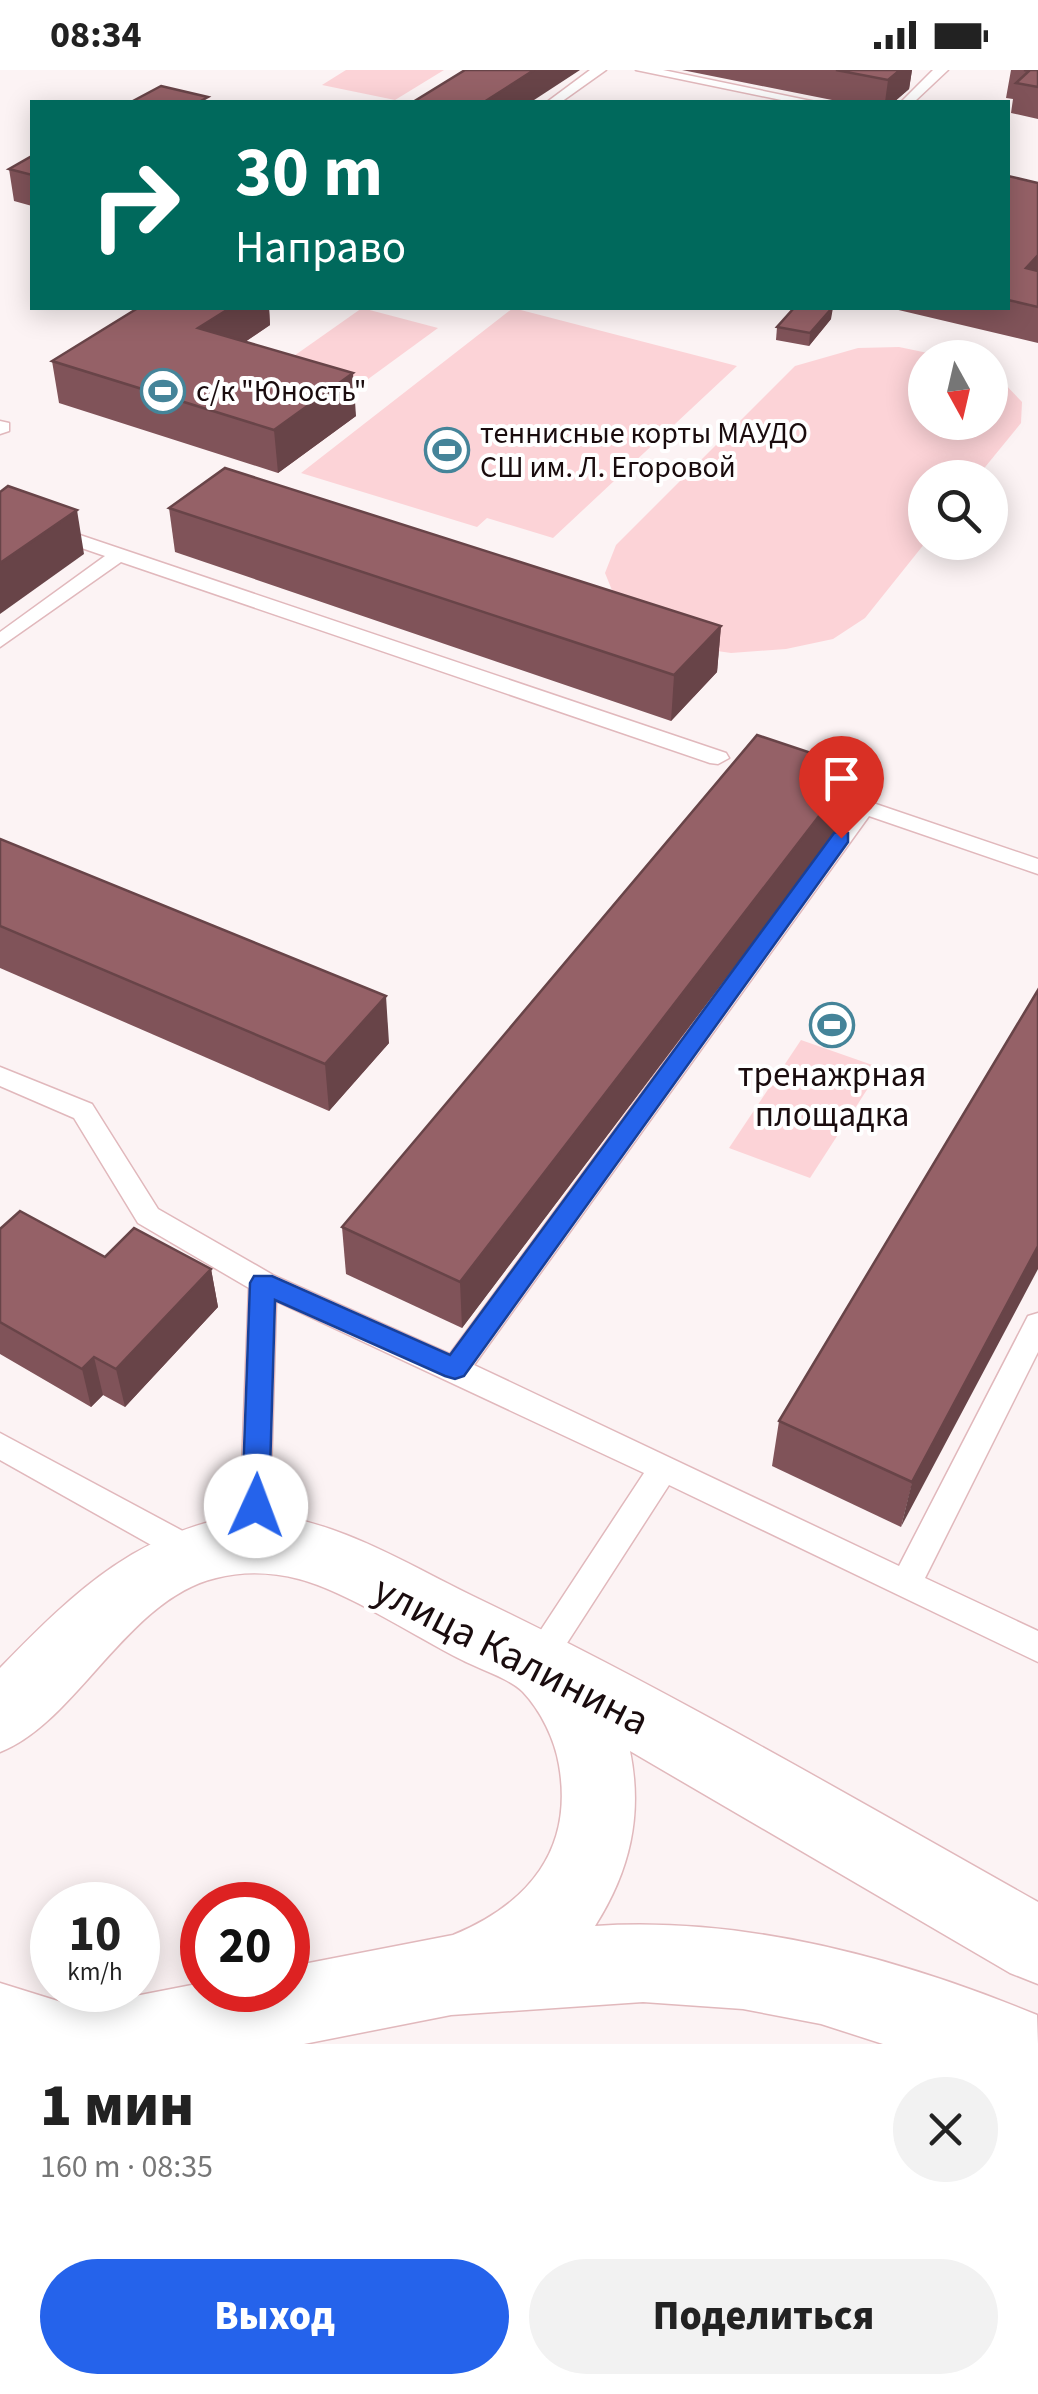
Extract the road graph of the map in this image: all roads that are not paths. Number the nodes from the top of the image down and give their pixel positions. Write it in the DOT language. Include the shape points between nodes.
graph roads {
  1 [pos="599,70"];
  2 [pos="643,70"];
  3 [pos="941,70"];
  4 [pos="556,100"];
  5 [pos="799,100"];
  6 [pos="909,100"];
  7 [pos="0,514"];
  8 [pos="121,553"];
  9 [pos="0,641"];
  10 [pos="718,758"];
  11 [pos="1038,867"];
  12 [pos="0,1076"];
  13 [pos="263,1283"];
  14 [pos="1038,1324"];
  15 [pos="455,1369"];
  16 [pos="0,1445"];
  17 [pos="664,1468"];
  18 [pos="225,1548"];
  19 [pos="906,1584"];
  20 [pos="1038,1647"];
  21 [pos="538,1661"];
  22 [pos="0,1718"];
  23 [pos="1038,1945"];
  24 [pos="451,1975"];
  25 [pos="0,2023"];
  26 [pos="113,2042"];
  27 [pos="1008,2044"];
  1 -- 4 [label="lane"];
  2 -- 5 [label="lane"];
  3 -- 6 [label="lane"];
  7 -- 8 [label="lane"];
  8 -- 9 [label="lane"];
  8 -- 10 [label="lane"];
  11 -- 15 [label="lane" via="864,806"];
  12 -- 13 [label="lane" via="83,1111 148,1216"];
  13 -- 15 [label="lane"];
  13 -- 18 [label="lane"];
  14 -- 19 [label="lane"];
  15 -- 17 [label="lane"];
  16 -- 18 [label="lane"];
  17 -- 19 [label="lane"];
  17 -- 21 [label="lane"];
  18 -- 21 [label="main road, улица Калинина" via="311,1552"];
  18 -- 22 [label="main road" via="142,1580"];
  19 -- 20 [label="lane"];
  21 -- 23 [label="main road, улица Калинина"];
  21 -- 24 [label="main road" via="575,1700 597,1750 602,1806 589,1862 557,1912 509,1952"];
  24 -- 26 [label="main road"];
  24 -- 27 [label="main road" via="642,1962 743,1969 820,1984"];
  25 -- 26 [label="main road" via="62,2043"];
}
